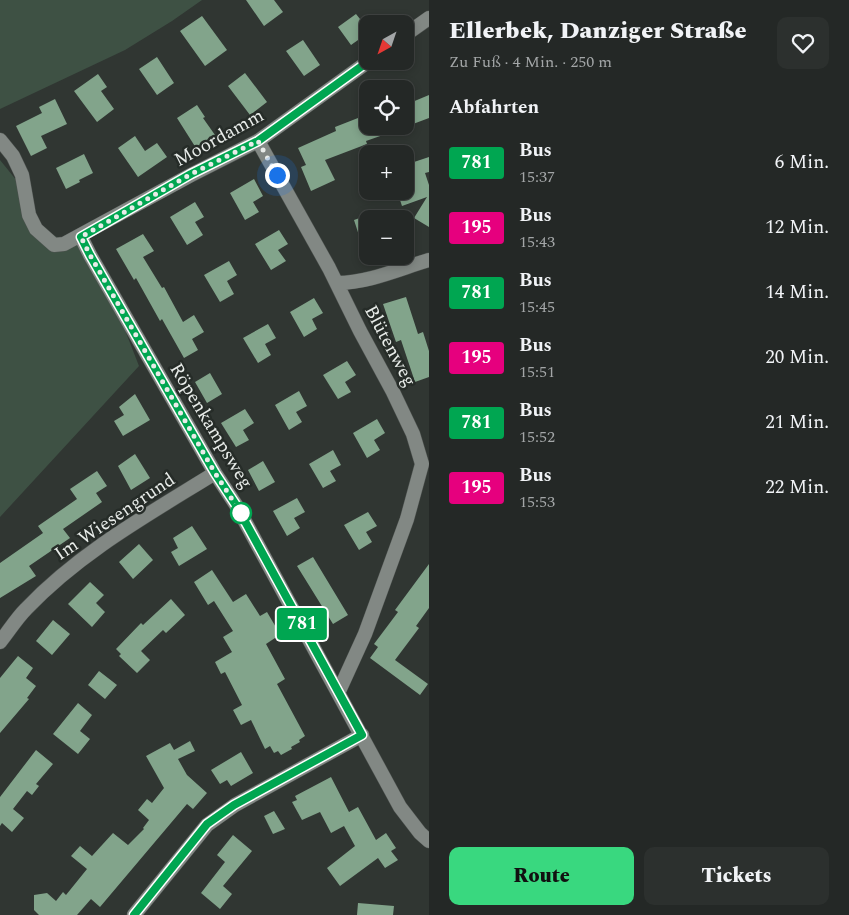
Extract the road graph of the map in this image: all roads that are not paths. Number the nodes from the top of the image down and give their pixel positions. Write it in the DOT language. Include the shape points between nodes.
graph roads {
  1 [pos="429,18"];
  2 [pos="414,29"];
  3 [pos="359,68"];
  4 [pos="0,140"];
  5 [pos="258,141"];
  6 [pos="81,237"];
  7 [pos="429,260"];
  8 [pos="337,283"];
  9 [pos="215,473"];
  10 [pos="0,642"];
  11 [pos="338,692"];
  12 [pos="362,735"];
  13 [pos="429,841"];
  14 [pos="134,915"];
  1 -- 2 [label="street"];
  3 -- 5 [label="street, Moordamm"];
  4 -- 6 [label="street" via="22,175 29,215 36,229 54,245"];
  5 -- 6 [label="street, Moordamm" via="191,174"];
  5 -- 8 [label="street, Blütenweg"];
  6 -- 9 [label="street, Röpenkampsweg"];
  7 -- 8 [label="street" via="369,279"];
  8 -- 11 [label="street, Blütenweg" via="413,434 422,464 407,519 365,634"];
  9 -- 10 [label="street, Im Wiesengrund" via="122,530 71,567 25,610"];
  9 -- 11 [label="street, Röpenkampsweg" via="236,505"];
  11 -- 12 [label="street, Röpenkampsweg"];
  12 -- 13 [label="street, Röpenkampsweg" via="400,807"];
  12 -- 14 [label="street" via="234,805 207,824"];
}
